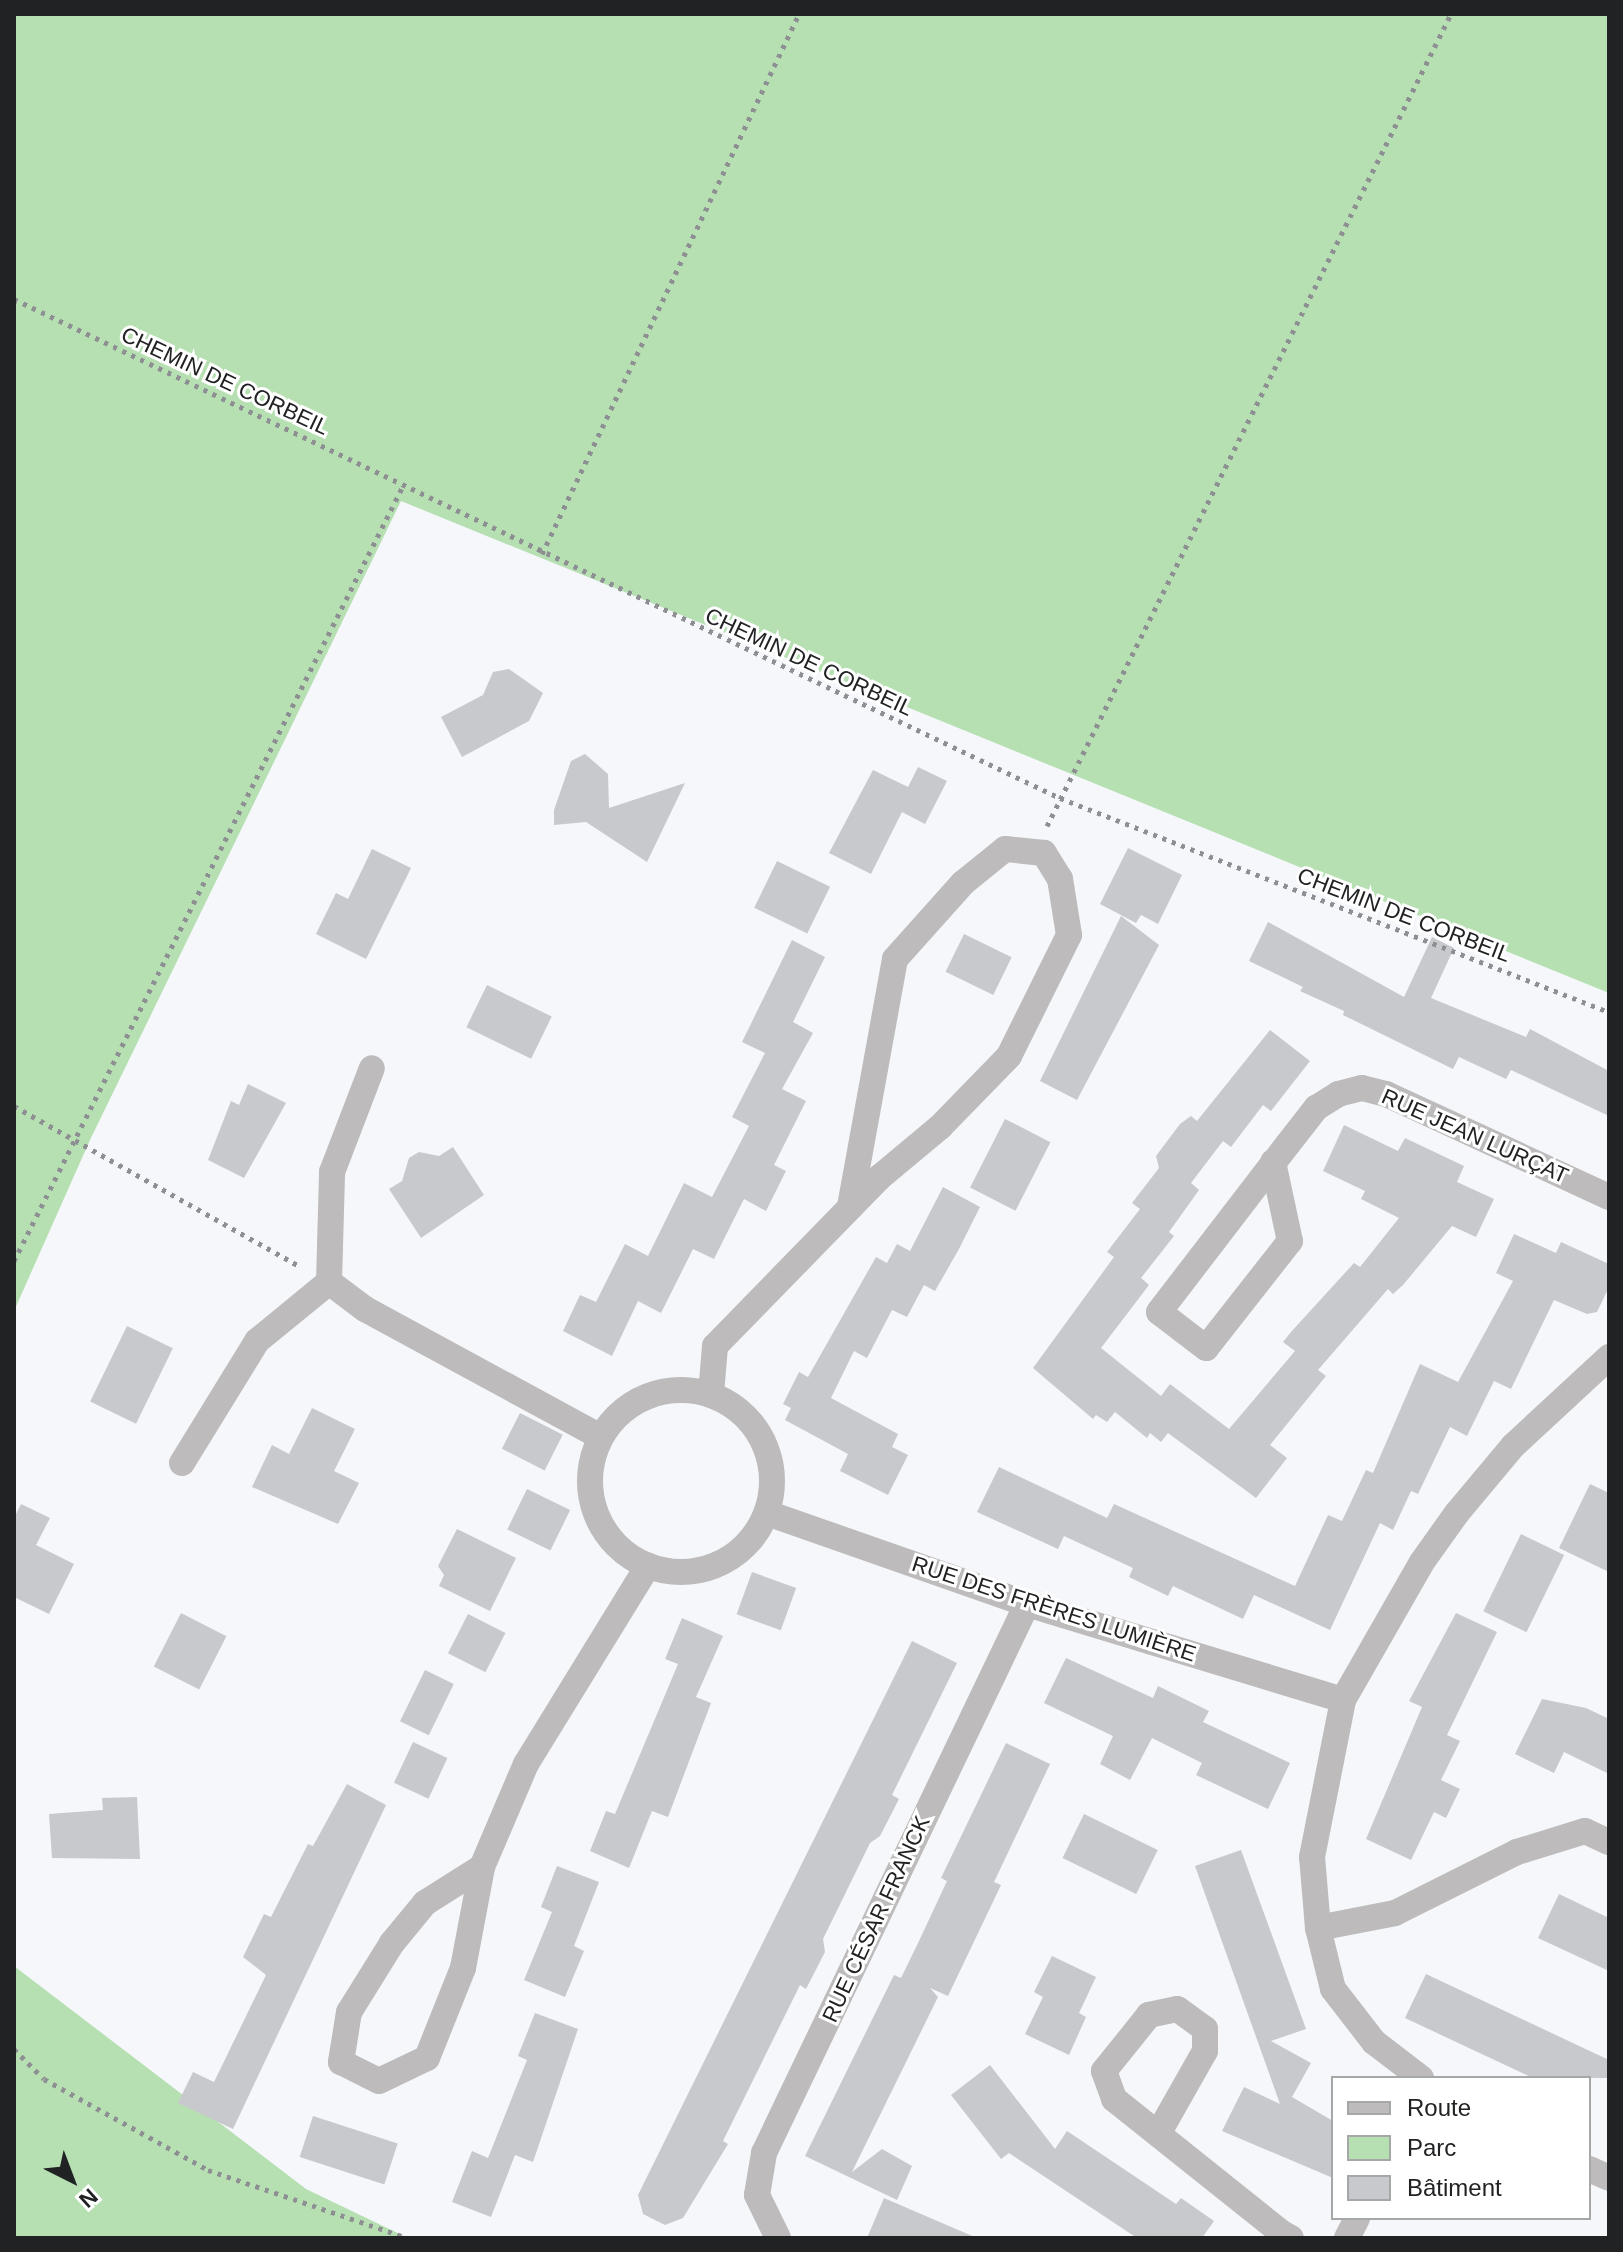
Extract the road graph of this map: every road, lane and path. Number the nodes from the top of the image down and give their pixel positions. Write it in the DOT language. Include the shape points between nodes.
graph roads {
  1 [pos="799,14"];
  2 [pos="1451,14"];
  3 [pos="14,299"];
  4 [pos="403,486"];
  5 [pos="542,554"];
  6 [pos="1060,798"];
  7 [pos="1035,852"];
  8 [pos="1609,1012"];
  9 [pos="372,1068"];
  10 [pos="14,1106"];
  11 [pos="73,1140"];
  12 [pos="1273,1162"];
  13 [pos="1609,1197"];
  14 [pos="850,1207"];
  15 [pos="14,1261"];
  16 [pos="329,1282"];
  17 [pos="1609,1357"];
  18 [pos="711,1394"];
  19 [pos="601,1437"];
  20 [pos="182,1463"];
  21 [pos="767,1513"];
  22 [pos="648,1566"];
  23 [pos="1027,1604"];
  24 [pos="1343,1700"];
  25 [pos="1609,1842"];
  26 [pos="482,1867"];
  27 [pos="1318,1928"];
  28 [pos="14,2049"];
  29 [pos="1418,2076"];
  30 [pos="1158,2134"];
  31 [pos="1356,2220"];
  32 [pos="408,2238"];
  33 [pos="778,2238"];
  34 [pos="1291,2238"];
  35 [pos="1347,2238"];
  1 -- 5 [label="path"];
  2 -- 6 [label="path"];
  3 -- 4 [label="path, CHEMIN DE CORBEIL"];
  4 -- 5 [label="path, CHEMIN DE CORBEIL"];
  4 -- 11 [label="path"];
  5 -- 6 [label="path, CHEMIN DE CORBEIL"];
  6 -- 7 [label="path"];
  6 -- 8 [label="path, CHEMIN DE CORBEIL"];
  7 -- 14 [label="street" via="1005,849 963,883 895,959"];
  7 -- 14 [label="street" via="1044,853 1060,879 1069,935 1038,1005 1009,1056"];
  9 -- 16 [label="street" via="332,1172"];
  10 -- 11 [label="path"];
  11 -- 15 [label="path"];
  11 -- 16 [label="path"];
  12 -- 12 [label="street, RUE JEAN LURÇAT" via="1159,1312 1206,1348 1290,1241"];
  12 -- 13 [label="street, RUE JEAN LURÇAT" via="1316,1108 1338,1094 1362,1088 1386,1094"];
  14 -- 18 [label="street" via="715,1346"];
  16 -- 19 [label="street" via="365,1309"];
  16 -- 20 [label="street" via="257,1341"];
  17 -- 24 [label="street" via="1513,1446 1457,1513 1422,1562"];
  18 -- 19 [label="street" via="679,1389 641,1399 616,1417"];
  18 -- 21 [label="street" via="738,1408 759,1432 772,1471"];
  19 -- 22 [label="street" via="591,1467 592,1502 621,1550"];
  21 -- 22 [label="street" via="750,1541 713,1566 682,1572"];
  21 -- 23 [label="street, RUE DES FRÈRES LUMIÈRE"];
  22 -- 26 [label="street" via="526,1764"];
  23 -- 24 [label="street, RUE DES FRÈRES LUMIÈRE"];
  23 -- 33 [label="street, RUE CÉSAR FRANCK" via="764,2153 757,2195"];
  24 -- 27 [label="street" via="1312,1857"];
  25 -- 27 [label="street" via="1585,1831 1517,1852 1395,1913"];
  26 -- 26 [label="street" via="463,1968 427,2058 379,2081 341,2062 349,2012 392,1943 425,1903"];
  27 -- 29 [label="street" via="1333,1989 1374,2042"];
  28 -- 32 [label="path" via="44,2079 208,2170"];
  30 -- 30 [label="street" via="1114,2099 1104,2071 1149,2015 1177,2009 1205,2029 1205,2051"];
  30 -- 34 [label="street"];
  31 -- 35 [label="street"];
}
